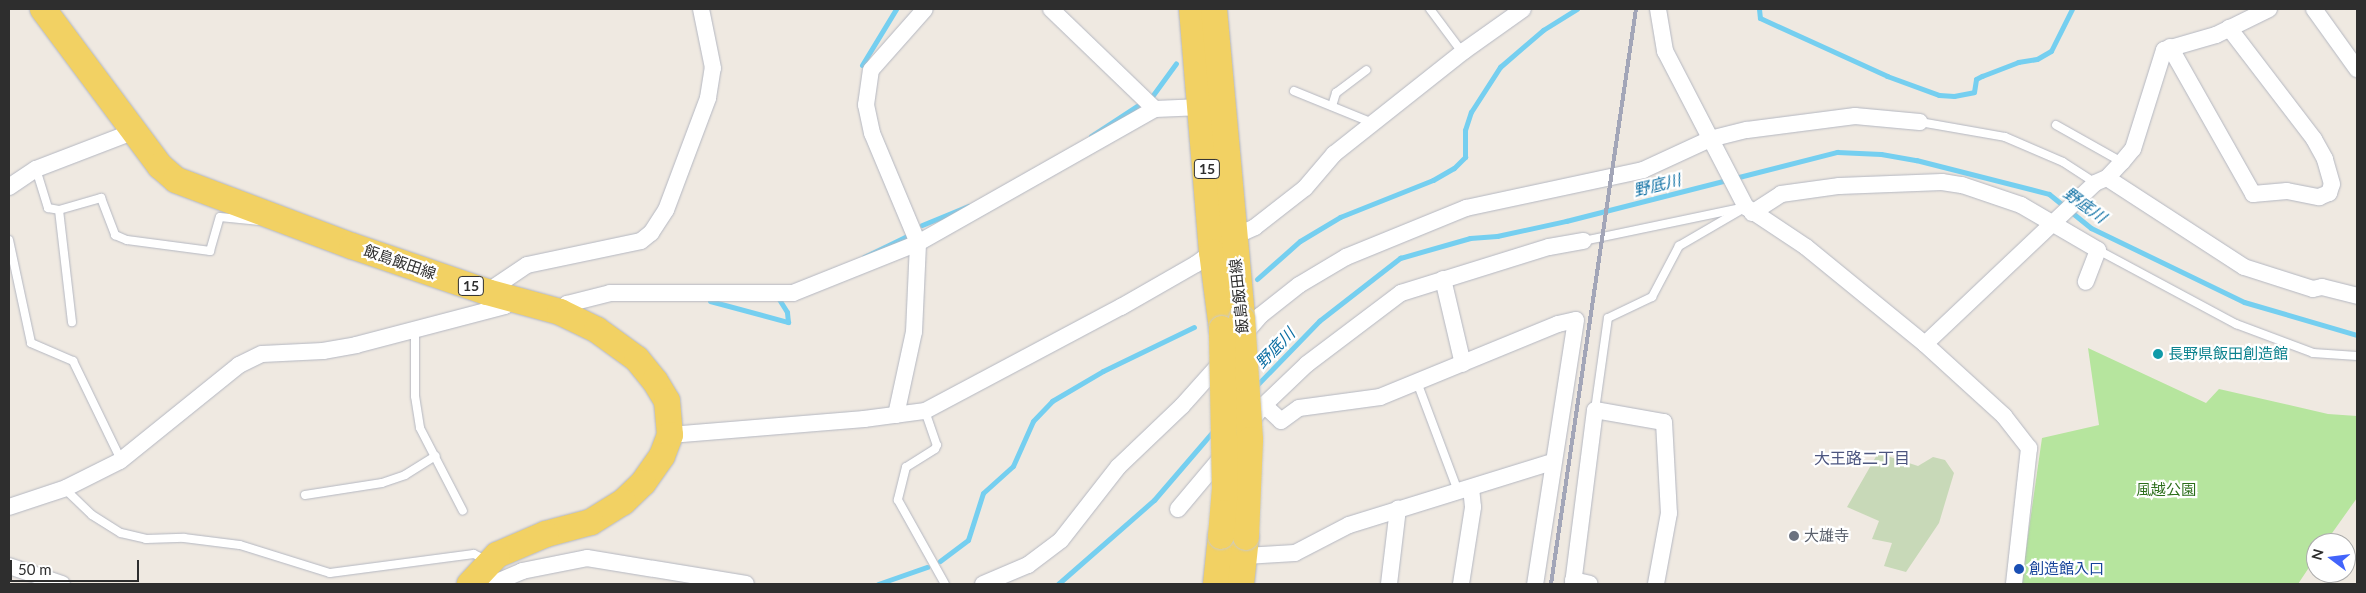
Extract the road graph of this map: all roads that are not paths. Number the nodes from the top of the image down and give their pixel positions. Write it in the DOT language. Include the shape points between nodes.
graph roads {
  1 [pos="43,9"];
  2 [pos="701,9"];
  3 [pos="925,9"];
  4 [pos="1050,9"];
  5 [pos="1192,9"];
  6 [pos="1214,9"];
  7 [pos="1430,9"];
  8 [pos="1523,9"];
  9 [pos="1658,9"];
  10 [pos="2270,9"];
  11 [pos="2314,9"];
  12 [pos="2229,28"];
  13 [pos="2170,47"];
  14 [pos="1462,52"];
  15 [pos="2357,69"];
  16 [pos="1366,70"];
  17 [pos="1294,91"];
  18 [pos="1332,106"];
  19 [pos="1202,107"];
  20 [pos="1155,109"];
  21 [pos="1920,122"];
  22 [pos="1373,123"];
  23 [pos="2056,125"];
  24 [pos="135,131"];
  25 [pos="1710,140"];
  26 [pos="2122,162"];
  27 [pos="36,169"];
  28 [pos="2097,183"];
  29 [pos="9,187"];
  30 [pos="1746,205"];
  31 [pos="59,210"];
  32 [pos="275,217"];
  33 [pos="2056,220"];
  34 [pos="1233,236"];
  35 [pos="9,240"];
  36 [pos="1583,241"];
  37 [pos="918,243"];
  38 [pos="2098,250"];
  39 [pos="1212,252"];
  40 [pos="1442,279"];
  41 [pos="2086,282"];
  42 [pos="487,292"];
  43 [pos="2357,296"];
  44 [pos="515,299"];
  45 [pos="560,312"];
  46 [pos="72,322"];
  47 [pos="1232,324"];
  48 [pos="415,331"];
  49 [pos="1925,344"];
  50 [pos="2357,356"];
  51 [pos="1463,364"];
  52 [pos="1417,382"];
  53 [pos="1264,406"];
  54 [pos="925,410"];
  55 [pos="1595,410"];
  56 [pos="896,415"];
  57 [pos="670,435"];
  58 [pos="435,456"];
  59 [pos="121,460"];
  60 [pos="1553,462"];
  61 [pos="64,489"];
  62 [pos="1465,490"];
  63 [pos="305,495"];
  64 [pos="9,507"];
  65 [pos="1178,509"];
  66 [pos="1398,509"];
  67 [pos="463,511"];
  68 [pos="1237,543"];
  69 [pos="9,566"];
  70 [pos="491,573"];
  71 [pos="1573,582"];
  72 [pos="62,584"];
  73 [pos="470,584"];
  74 [pos="746,584"];
  75 [pos="945,584"];
  76 [pos="983,584"];
  77 [pos="1216,584"];
  78 [pos="1240,584"];
  79 [pos="1389,584"];
  80 [pos="1461,584"];
  81 [pos="1535,584"];
  82 [pos="1590,584"];
  83 [pos="1656,584"];
  84 [pos="2014,584"];
  1 -- 24 [label="main road, 飯島飯田線 / 15"];
  2 -- 42 [label="street" via="713,68 708,98 666,210 651,234 641,242 527,264"];
  3 -- 37 [label="street" via="871,70 866,105 872,133"];
  4 -- 20 [label="street"];
  5 -- 19 [label="main road, 飯島飯田線 / 15"];
  6 -- 34 [label="main road, 飯島飯田線 / 15"];
  7 -- 14 [label="lane"];
  8 -- 14 [label="street"];
  9 -- 25 [label="street" via="1666,51"];
  10 -- 12 [label="street"];
  11 -- 15 [label="street"];
  12 -- 13 [label="street" via="2216,35"];
  12 -- 13 [label="street" via="2314,139 2325,159 2332,184 2329,193 2320,197 2287,191 2253,194"];
  13 -- 26 [label="street" via="2164,50 2158,63 2133,149"];
  14 -- 22 [label="street"];
  16 -- 18 [label="lane" via="1336,92"];
  17 -- 18 [label="lane"];
  18 -- 22 [label="lane"];
  19 -- 20 [label="street"];
  19 -- 39 [label="main road, 飯島飯田線 / 15"];
  20 -- 37 [label="street" via="996,193"];
  21 -- 25 [label="street" via="1855,116 1747,130"];
  21 -- 28 [label="lane" via="2005,137 2063,162"];
  22 -- 34 [label="street" via="1334,154 1305,188 1255,227"];
  23 -- 26 [label="lane"];
  24 -- 27 [label="street"];
  24 -- 32 [label="main road, 飯島飯田線 / 15" via="160,166 176,180"];
  25 -- 30 [label="street"];
  25 -- 76 [label="street" via="1643,170 1466,208 1346,257 1299,285 1261,315 1182,406 1118,467 1061,540 1028,565"];
  26 -- 28 [label="street"];
  27 -- 29 [label="street"];
  27 -- 31 [label="lane" via="48,208"];
  28 -- 33 [label="street"];
  28 -- 43 [label="street" via="2244,267 2313,289 2322,287"];
  30 -- 33 [label="street" via="1780,194 1839,186 1942,182 1986,191"];
  30 -- 36 [label="lane"];
  30 -- 49 [label="street" via="1806,247"];
  30 -- 55 [label="lane" via="1679,246 1652,297 1608,318"];
  31 -- 32 [label="lane" via="101,198 115,236 210,251 220,217 248,222"];
  31 -- 46 [label="lane"];
  32 -- 42 [label="main road, 飯島飯田線 / 15"];
  33 -- 38 [label="street"];
  33 -- 49 [label="street"];
  34 -- 39 [label="street"];
  34 -- 47 [label="main road, 飯島飯田線 / 15"];
  35 -- 59 [label="lane" via="31,343 73,361"];
  36 -- 40 [label="street"];
  37 -- 45 [label="street" via="793,293 610,293 567,304"];
  37 -- 56 [label="street" via="914,332"];
  38 -- 41 [label="street"];
  38 -- 50 [label="lane" via="2236,324 2313,353"];
  39 -- 47 [label="main road, 飯島飯田線 / 15"];
  39 -- 54 [label="street" via="1121,307"];
  40 -- 51 [label="street"];
  40 -- 53 [label="street" via="1401,293 1307,364"];
  42 -- 44 [label="main road, 飯島飯田線 / 15"];
  44 -- 45 [label="main road, 飯島飯田線 / 15"];
  44 -- 48 [label="street" via="505,306"];
  45 -- 57 [label="main road, 飯島飯田線 / 15" via="597,330 637,359 667,401"];
  47 -- 68 [label="main road, 飯島飯田線 / 15, bridge" via="1224,488"];
  48 -- 58 [label="lane" via="416,412 424,439"];
  48 -- 59 [label="street" via="323,351 262,354 238,365"];
  49 -- 84 [label="street" via="2004,416 2029,448"];
  51 -- 52 [label="street"];
  51 -- 60 [label="street" via="1558,324 1576,320"];
  52 -- 53 [label="street" via="1380,397 1299,408 1281,421"];
  52 -- 62 [label="lane"];
  53 -- 65 [label="street"];
  54 -- 56 [label="street"];
  54 -- 75 [label="lane" via="937,445 935,450 906,467 898,500"];
  55 -- 71 [label="street"];
  55 -- 83 [label="street" via="1664,422 1669,513"];
  56 -- 57 [label="street"];
  57 -- 70 [label="main road, 飯島飯田線 / 15" via="662,456 644,483 606,514 497,555"];
  58 -- 63 [label="lane" via="406,475 382,484"];
  58 -- 67 [label="lane"];
  59 -- 61 [label="street"];
  60 -- 62 [label="street"];
  60 -- 81 [label="street"];
  61 -- 64 [label="street"];
  61 -- 70 [label="lane" via="92,515 121,533 146,539 184,538 240,545 330,573 474,554"];
  62 -- 66 [label="street"];
  62 -- 80 [label="street" via="1473,507"];
  66 -- 68 [label="street" via="1349,525 1295,553"];
  66 -- 79 [label="street"];
  68 -- 77 [label="main road, 飯島飯田線 / 15"];
  68 -- 78 [label="main road, 飯島飯田線 / 15"];
  69 -- 72 [label="street"];
  70 -- 73 [label="main road, 飯島飯田線 / 15"];
  70 -- 74 [label="street" via="522,571 588,558"];
  71 -- 82 [label="street"];
}
